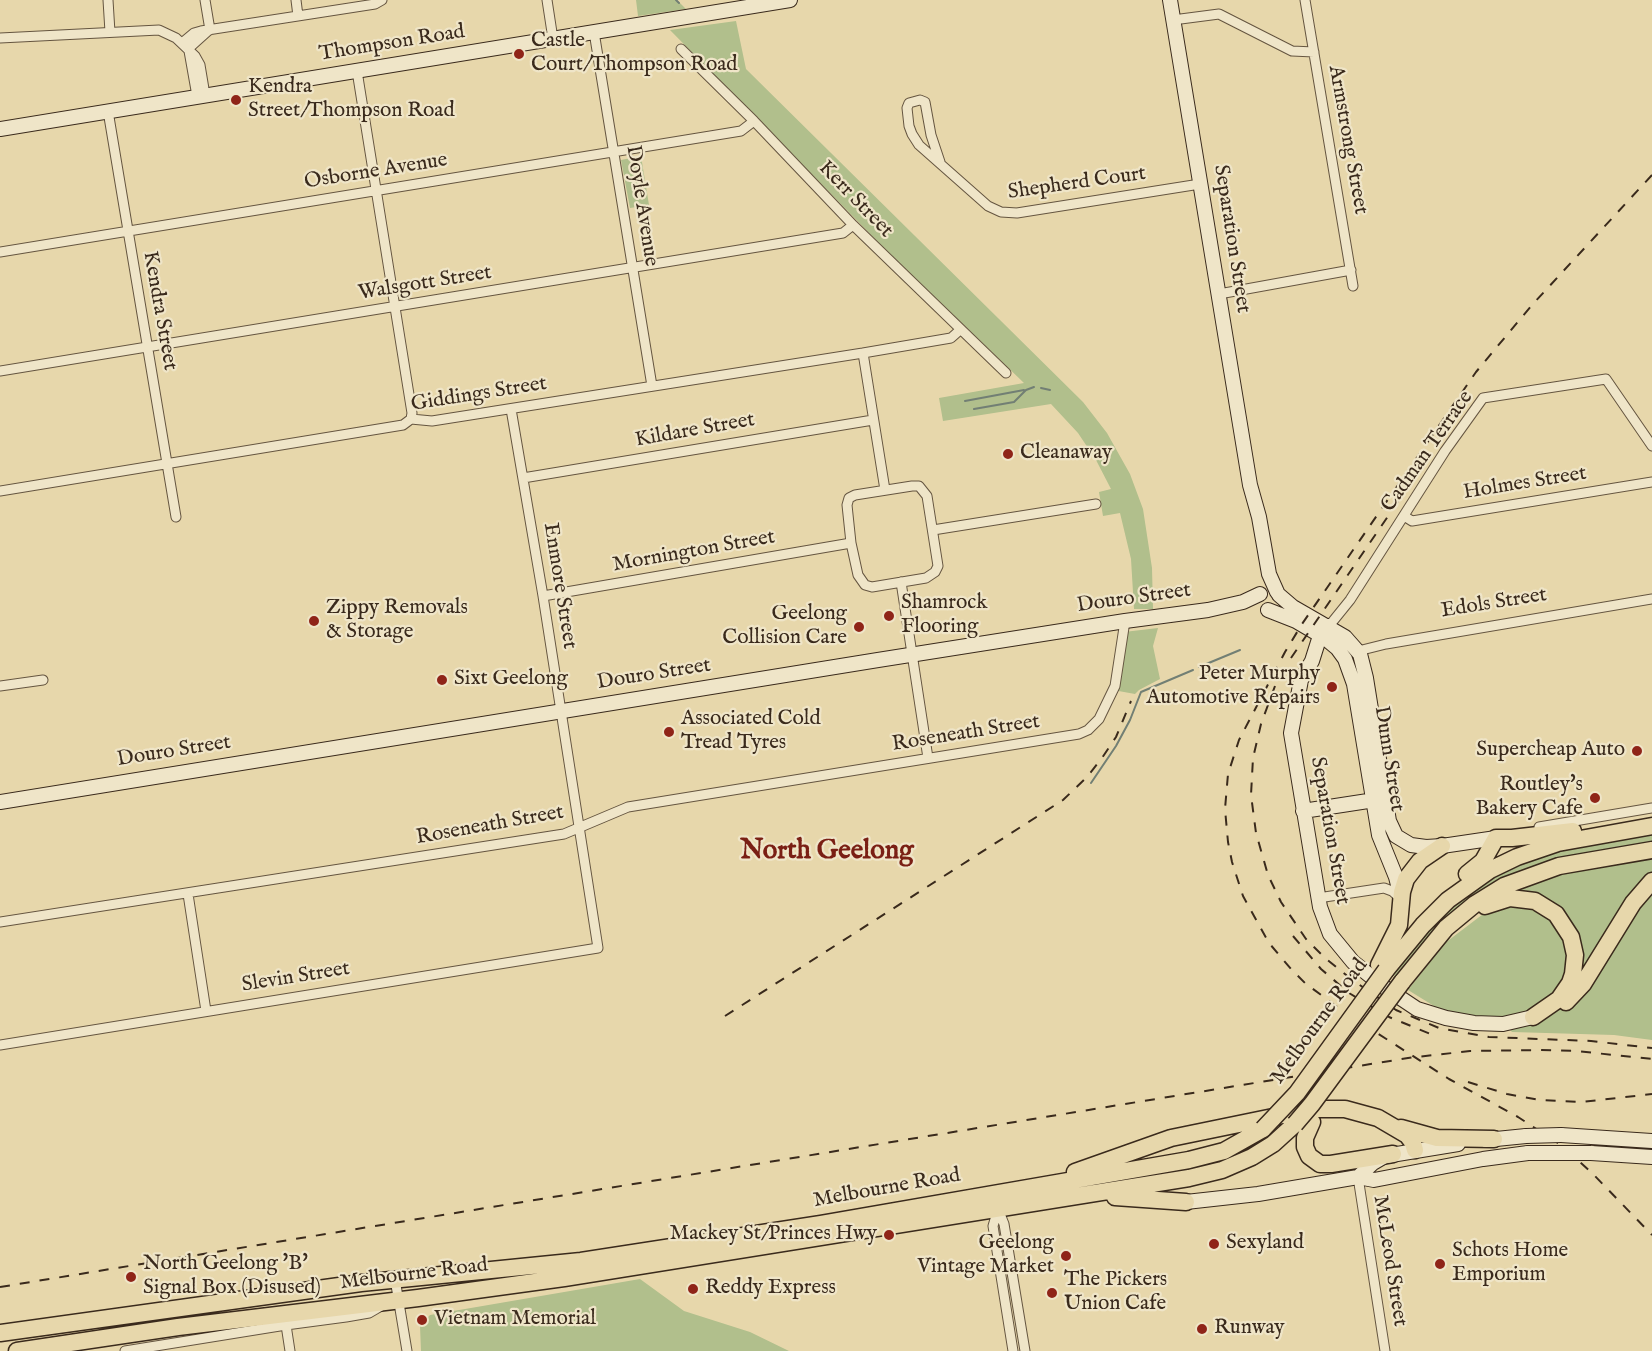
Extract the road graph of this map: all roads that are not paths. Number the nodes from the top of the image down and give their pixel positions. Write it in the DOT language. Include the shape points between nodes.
graph roads {
  1 [pos="108,0"];
  2 [pos="205,0"];
  3 [pos="296,0"];
  4 [pos="382,0"];
  5 [pos="547,0"];
  6 [pos="790,0"];
  7 [pos="1170,0"];
  8 [pos="1305,0"];
  9 [pos="747,4"];
  10 [pos="298,16"];
  11 [pos="1173,20"];
  12 [pos="210,30"];
  13 [pos="110,32"];
  14 [pos="594,32"];
  15 [pos="0,38"];
  16 [pos="554,39"];
  17 [pos="185,46"];
  18 [pos="681,49"];
  19 [pos="1314,52"];
  20 [pos="357,71"];
  21 [pos="201,95"];
  22 [pos="108,111"];
  23 [pos="754,120"];
  24 [pos="0,129"];
  25 [pos="614,152"];
  26 [pos="940,162"];
  27 [pos="1200,184"];
  28 [pos="376,190"];
  29 [pos="853,225"];
  30 [pos="128,231"];
  31 [pos="0,252"];
  32 [pos="633,268"];
  33 [pos="1351,270"];
  34 [pos="1353,286"];
  35 [pos="1219,294"];
  36 [pos="396,307"];
  37 [pos="960,330"];
  38 [pos="147,347"];
  39 [pos="863,353"];
  40 [pos="0,371"];
  41 [pos="1006,373"];
  42 [pos="652,386"];
  43 [pos="511,409"];
  44 [pos="411,419"];
  45 [pos="873,420"];
  46 [pos="1652,446"];
  47 [pos="167,464"];
  48 [pos="523,478"];
  49 [pos="1652,482"];
  50 [pos="1250,485"];
  51 [pos="885,490"];
  52 [pos="0,491"];
  53 [pos="1096,504"];
  54 [pos="1404,516"];
  55 [pos="176,517"];
  56 [pos="933,530"];
  57 [pos="851,543"];
  58 [pos="902,582"];
  59 [pos="1278,593"];
  60 [pos="1261,594"];
  61 [pos="543,596"];
  62 [pos="1652,599"];
  63 [pos="1266,609"];
  64 [pos="1208,610"];
  65 [pos="1125,621"];
  66 [pos="1325,631"];
  67 [pos="1358,651"];
  68 [pos="912,655"];
  69 [pos="1345,659"];
  70 [pos="43,680"];
  71 [pos="0,686"];
  72 [pos="561,712"];
  73 [pos="928,758"];
  74 [pos="1379,799"];
  75 [pos="0,802"];
  76 [pos="1652,808"];
  77 [pos="1303,811"];
  78 [pos="1652,826"];
  79 [pos="578,829"];
  80 [pos="1628,830"];
  81 [pos="1496,837"];
  82 [pos="1442,846"];
  83 [pos="1652,850"];
  84 [pos="1652,881"];
  85 [pos="188,894"];
  86 [pos="1318,898"];
  87 [pos="1401,898"];
  88 [pos="0,922"];
  89 [pos="1446,928"];
  90 [pos="598,948"];
  91 [pos="1398,954"];
  92 [pos="1382,967"];
  93 [pos="206,1011"];
  94 [pos="1533,1017"];
  95 [pos="0,1045"];
  96 [pos="1349,1054"];
  97 [pos="1394,1126"];
  98 [pos="1494,1139"];
  99 [pos="1652,1141"];
  100 [pos="1415,1150"];
  101 [pos="1393,1154"];
  102 [pos="1652,1159"];
  103 [pos="1419,1172"];
  104 [pos="1358,1178"];
  105 [pos="1025,1187"];
  106 [pos="1082,1196"];
  107 [pos="997,1201"];
  108 [pos="1186,1202"];
  109 [pos="395,1279"];
  110 [pos="1014,1285"];
  111 [pos="1003,1287"];
  112 [pos="391,1301"];
  113 [pos="96,1320"];
  114 [pos="286,1325"];
  115 [pos="149,1331"];
  116 [pos="0,1333"];
  117 [pos="176,1340"];
  118 [pos="17,1351"];
  119 [pos="68,1351"];
  120 [pos="125,1351"];
  121 [pos="290,1351"];
  122 [pos="406,1351"];
  123 [pos="1013,1351"];
  124 [pos="1025,1351"];
  125 [pos="1385,1351"];
  1 -- 13 [label="street"];
  2 -- 12 [label="street"];
  3 -- 10 [label="street"];
  4 -- 10 [label="street"];
  5 -- 16 [label="street"];
  6 -- 9 [label="main road, Thompson Road"];
  7 -- 11 [label="main road, Separation Street"];
  8 -- 19 [label="street, Armstrong Street"];
  9 -- 14 [label="main road, Thompson Road"];
  10 -- 12 [label="street"];
  11 -- 19 [label="street" via="1219,14 1292,51"];
  11 -- 27 [label="main road, Separation Street"];
  12 -- 17 [label="street"];
  13 -- 15 [label="street"];
  13 -- 17 [label="street" via="159,30"];
  14 -- 16 [label="main road, Thompson Road"];
  14 -- 25 [label="street, Doyle Avenue"];
  16 -- 20 [label="main road, Thompson Road"];
  17 -- 21 [label="street"];
  18 -- 23 [label="street, Kerr Street"];
  19 -- 33 [label="street, Armstrong Street"];
  20 -- 21 [label="main road, Thompson Road"];
  20 -- 28 [label="street"];
  21 -- 22 [label="main road, Thompson Road"];
  22 -- 24 [label="main road, Thompson Road"];
  22 -- 30 [label="street, Kendra Street"];
  23 -- 25 [label="street, Osborne Avenue" via="741,131"];
  23 -- 29 [label="street, Kerr Street"];
  25 -- 28 [label="street, Osborne Avenue"];
  25 -- 32 [label="street, Doyle Avenue"];
  26 -- 26 [label="street, Shepherd Court" via="912,134 909,103 925,102"];
  26 -- 27 [label="street, Shepherd Court" via="988,206 1008,214"];
  27 -- 35 [label="main road, Separation Street"];
  28 -- 30 [label="street, Osborne Avenue"];
  28 -- 36 [label="street"];
  29 -- 32 [label="street, Walsgott Street" via="843,232"];
  29 -- 37 [label="street, Kerr Street"];
  30 -- 31 [label="street, Osborne Avenue"];
  30 -- 38 [label="street, Kendra Street"];
  32 -- 36 [label="street, Walsgott Street"];
  32 -- 42 [label="street, Doyle Avenue"];
  33 -- 34 [label="street, Armstrong Street"];
  33 -- 35 [label="street"];
  35 -- 50 [label="main road, Separation Street"];
  36 -- 38 [label="street, Walsgott Street"];
  36 -- 44 [label="street"];
  37 -- 39 [label="street, Giddings Street" via="951,338"];
  37 -- 41 [label="street, Kerr Street"];
  38 -- 40 [label="street, Walsgott Street"];
  38 -- 47 [label="street, Kendra Street"];
  39 -- 42 [label="street, Giddings Street"];
  39 -- 45 [label="street"];
  42 -- 43 [label="street, Giddings Street"];
  43 -- 44 [label="street, Giddings Street" via="432,421"];
  43 -- 48 [label="street, Enmore Street"];
  44 -- 47 [label="street, Giddings Street" via="403,425"];
  45 -- 48 [label="street, Kildare Street"];
  45 -- 51 [label="street"];
  46 -- 54 [label="street, Cadman Terrace" via="1606,379 1483,398"];
  47 -- 52 [label="street, Giddings Street"];
  47 -- 55 [label="street, Kendra Street"];
  48 -- 61 [label="street, Enmore Street"];
  49 -- 54 [label="street, Holmes Street" via="1412,521"];
  50 -- 59 [label="main road, Separation Street" via="1269,574"];
  50 -- 60 [label="main road, Separation Street"];
  51 -- 56 [label="street" via="919,486 924,490"];
  51 -- 57 [label="street" via="849,498"];
  53 -- 56 [label="street"];
  54 -- 66 [label="street, Cadman Terrace"];
  56 -- 58 [label="street" via="938,566 935,572 926,578"];
  57 -- 58 [label="street" via="858,575 866,585"];
  57 -- 61 [label="street, Mornington Street"];
  58 -- 68 [label="street"];
  59 -- 60 [label="main road" via="1268,589"];
  59 -- 63 [label="main road" via="1277,607"];
  59 -- 66 [label="main road"];
  60 -- 63 [label="main road" via="1261,604"];
  60 -- 64 [label="main road, Douro Street"];
  61 -- 72 [label="street, Enmore Street"];
  62 -- 67 [label="street, Edols Street"];
  63 -- 64 [label="main road, Douro Street"];
  63 -- 66 [label="main road"];
  64 -- 65 [label="main road, Douro Street"];
  65 -- 68 [label="main road, Douro Street"];
  65 -- 73 [label="street, Roseneath Street" via="1116,681 1099,719 1088,730"];
  66 -- 67 [label="main road" via="1345,637"];
  66 -- 69 [label="main road, Dunn Street"];
  66 -- 77 [label="main road, Separation Street" via="1301,680 1291,733"];
  67 -- 69 [label="main road, Edols Street"];
  67 -- 74 [label="main road, Dunn Street" via="1366,678"];
  68 -- 72 [label="main road, Douro Street"];
  68 -- 73 [label="street"];
  69 -- 74 [label="main road, Dunn Street"];
  70 -- 71 [label="street"];
  72 -- 75 [label="main road, Douro Street"];
  72 -- 79 [label="street, Enmore Street"];
  73 -- 79 [label="street, Roseneath Street" via="628,807"];
  74 -- 77 [label="main road"];
  74 -- 82 [label="main road, Dunn Street" via="1396,836 1404,842"];
  74 -- 87 [label="main road, Dunn Street" via="1381,842"];
  76 -- 81 [label="street"];
  77 -- 86 [label="main road, Separation Street"];
  78 -- 80 [label="highway, Melbourne Road"];
  79 -- 85 [label="street, Roseneath Street"];
  79 -- 90 [label="street, Enmore Street"];
  80 -- 81 [label="highway"];
  80 -- 91 [label="highway, Melbourne Road" via="1545,847 1490,870 1448,900"];
  81 -- 82 [label="main road"];
  81 -- 91 [label="highway" via="1479,864 1424,911"];
  82 -- 87 [label="highway" via="1412,869"];
  83 -- 89 [label="highway, Melbourne Road" via="1578,861 1521,879 1490,894"];
  84 -- 94 [label="highway" via="1632,904 1578,991 1555,1010"];
  85 -- 88 [label="street, Roseneath Street"];
  85 -- 93 [label="street"];
  86 -- 87 [label="street" via="1378,888"];
  86 -- 94 [label="main road, Separation Street" via="1325,924 1341,950 1407,1003 1430,1014 1467,1022 1503,1024"];
  87 -- 92 [label="highway" via="1399,925"];
  89 -- 94 [label="highway" via="1484,906 1510,898 1535,902 1556,914 1574,945 1573,974 1559,999"];
  89 -- 96 [label="highway, Melbourne Road, bridge"];
  90 -- 93 [label="street, Slevin Street"];
  91 -- 92 [label="highway, Melbourne Road"];
  92 -- 105 [label="highway, Melbourne Road, bridge" via="1345,1028 1292,1100 1263,1129 1209,1155"];
  93 -- 95 [label="street, Slevin Street"];
  96 -- 101 [label="highway, bridge" via="1312,1122 1305,1147 1320,1164"];
  96 -- 106 [label="highway, Melbourne Road, bridge" via="1294,1125 1266,1149 1237,1165 1197,1177"];
  97 -- 98 [label="highway" via="1437,1138"];
  97 -- 100 [label="highway" via="1410,1138"];
  97 -- 105 [label="highway" via="1345,1109 1292,1112 1161,1140 1078,1172"];
  98 -- 99 [label="main road, bridge" via="1561,1135"];
  98 -- 100 [label="main road"];
  100 -- 101 [label="main road"];
  100 -- 103 [label="main road"];
  101 -- 104 [label="main road" via="1373,1162"];
  102 -- 103 [label="main road, bridge" via="1528,1153"];
  103 -- 104 [label="main road" via="1374,1180"];
  104 -- 108 [label="main road"];
  104 -- 125 [label="street, McLeod Street"];
  105 -- 107 [label="highway, Melbourne Road"];
  106 -- 107 [label="highway, Melbourne Road"];
  106 -- 108 [label="highway"];
  107 -- 109 [label="highway, Melbourne Road" via="581,1261"];
  107 -- 110 [label="street"];
  107 -- 111 [label="street" via="993,1226"];
  107 -- 112 [label="highway, Melbourne Road" via="564,1278"];
  109 -- 112 [label="street"];
  109 -- 113 [label="highway, Melbourne Road"];
  110 -- 111 [label="street"];
  110 -- 124 [label="street"];
  111 -- 123 [label="street"];
  112 -- 114 [label="street" via="369,1313"];
  112 -- 117 [label="highway, Melbourne Road"];
  112 -- 122 [label="street"];
  113 -- 116 [label="highway, Melbourne Road"];
  113 -- 117 [label="highway" via="121,1323 171,1318 176,1320"];
  114 -- 117 [label="street"];
  114 -- 121 [label="street"];
  115 -- 117 [label="highway"];
  115 -- 118 [label="highway"];
  115 -- 119 [label="highway"];
  117 -- 120 [label="street"];
}
